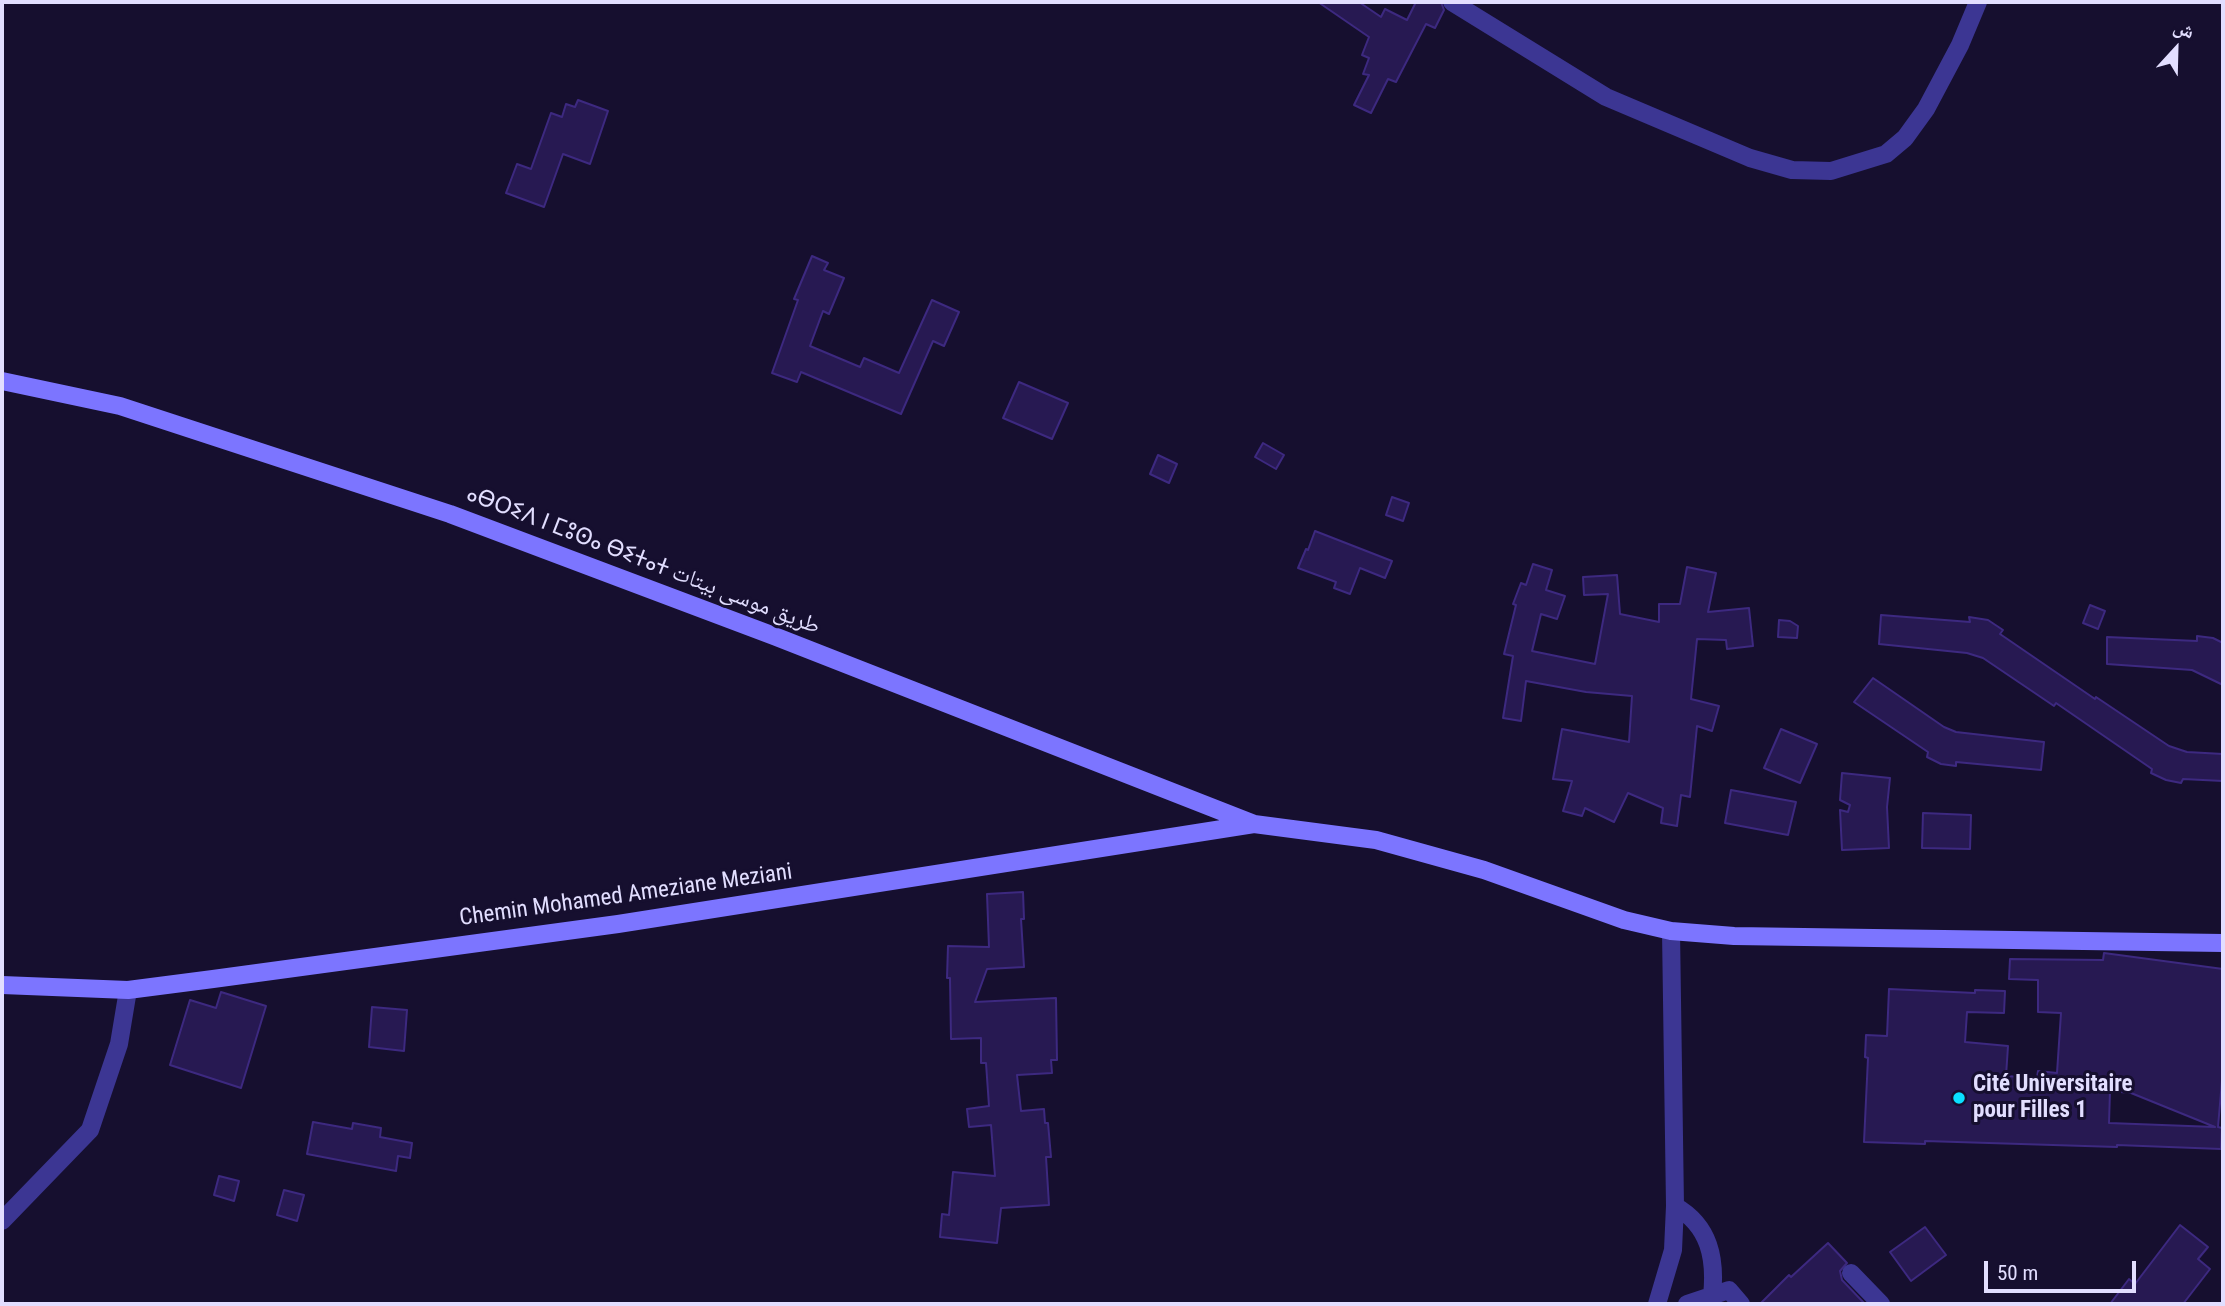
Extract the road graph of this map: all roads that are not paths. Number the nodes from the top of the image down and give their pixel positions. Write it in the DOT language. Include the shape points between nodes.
graph roads {
  1 [pos="1452,2"];
  2 [pos="1978,2"];
  3 [pos="2,381"];
  4 [pos="1254,824"];
  5 [pos="1671,931"];
  6 [pos="2223,943"];
  7 [pos="2,985"];
  8 [pos="128,990"];
  9 [pos="1675,1206"];
  10 [pos="2,1221"];
  11 [pos="1851,1273"];
  12 [pos="1712,1296"];
  13 [pos="1657,1304"];
  14 [pos="1688,1304"];
  15 [pos="1741,1304"];
  16 [pos="1881,1304"];
  1 -- 2 [label="street" via="1606,97 1750,158 1792,170 1831,171 1886,154 1905,138 1932,99"];
  3 -- 4 [label="main road, ⴰⴱⵔⵉⴷ ⵏ ⵎⵓⵙⴰ ⴱⵉⵜⴰⵜ طريق موسى بيتات" via="120,405 450,514"];
  4 -- 5 [label="main road" via="1376,840"];
  4 -- 8 [label="main road, Chemin Mohamed Ameziane Meziani" via="618,924"];
  5 -- 6 [label="main road" via="1734,936"];
  5 -- 9 [label="street"];
  7 -- 8 [label="main road, Chemin Mohamed Ameziane Meziani"];
  8 -- 10 [label="street" via="119,1044 90,1130"];
  9 -- 12 [label="street" via="1692,1218 1707,1238 1713,1264"];
  9 -- 13 [label="street" via="1673,1250"];
  11 -- 16 [label="street"];
  12 -- 14 [label="street"];
  12 -- 15 [label="street" via="1729,1290"];
}
